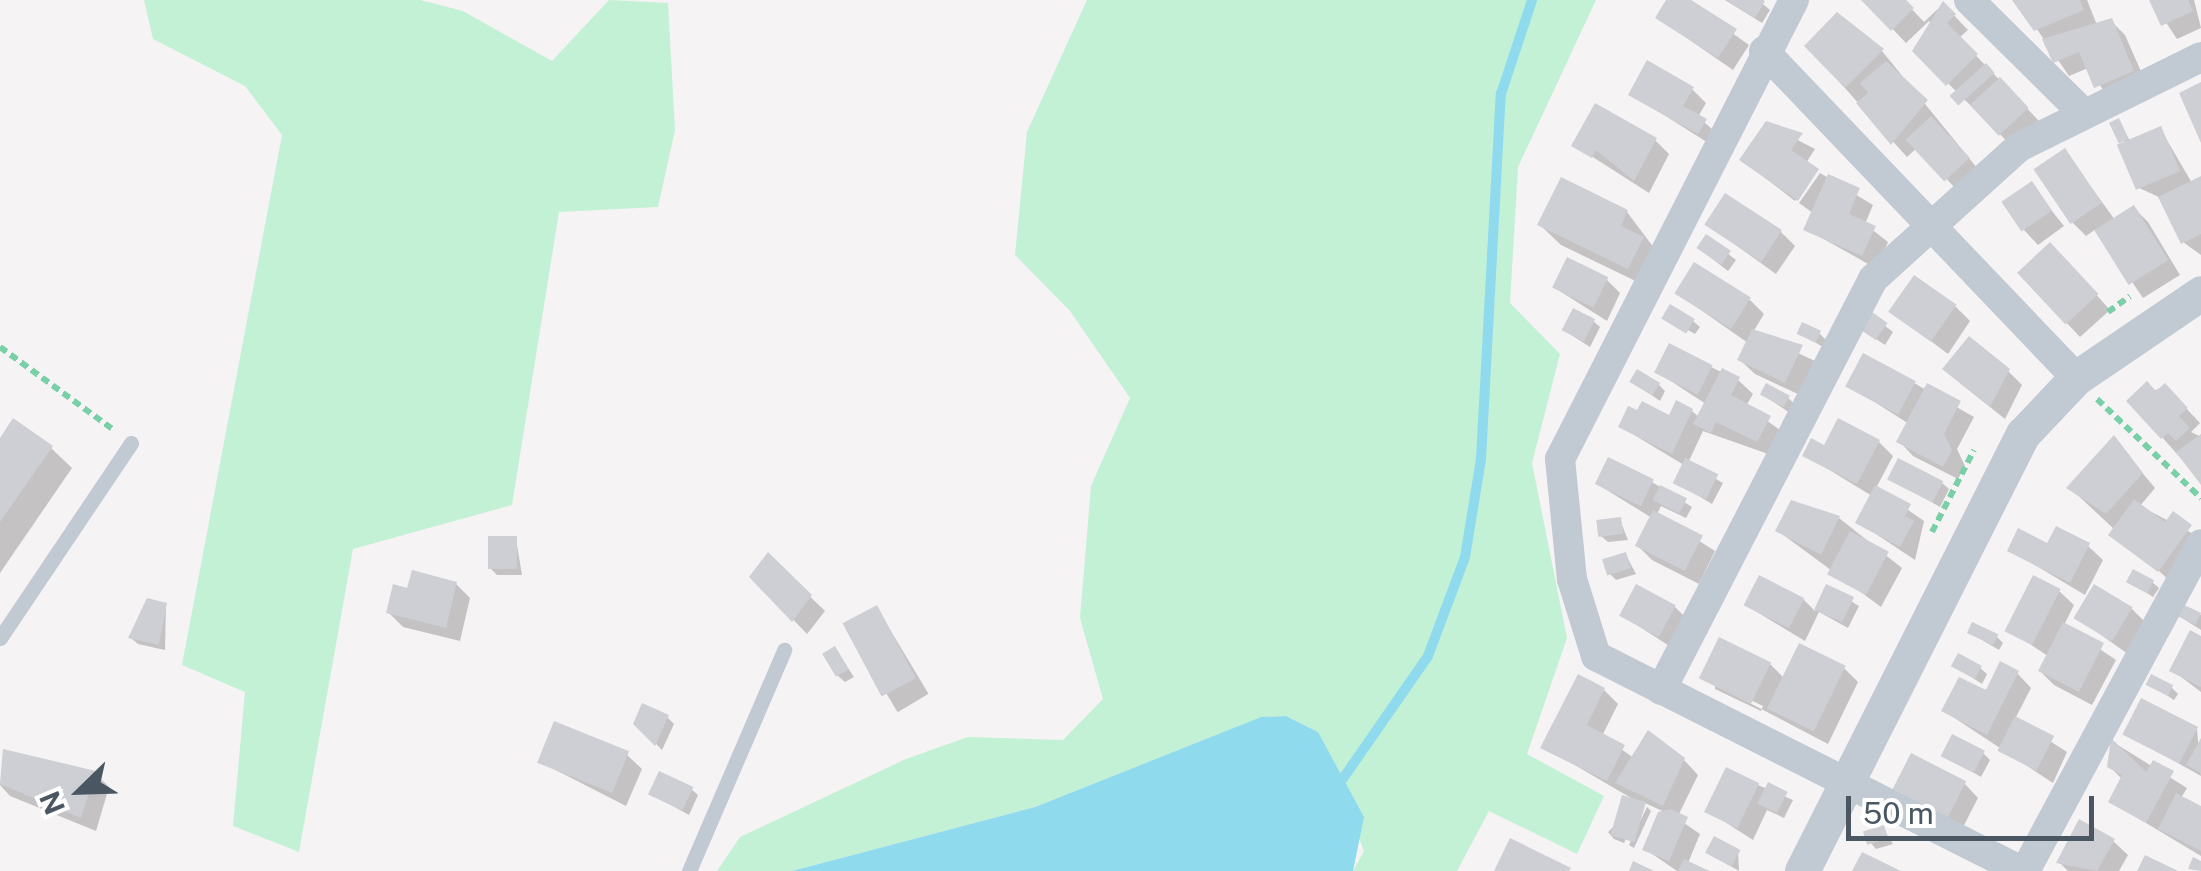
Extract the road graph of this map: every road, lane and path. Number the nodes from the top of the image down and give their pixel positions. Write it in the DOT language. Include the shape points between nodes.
graph roads {
  1 [pos="1794,0"];
  2 [pos="1969,0"];
  3 [pos="1764,51"];
  4 [pos="2201,57"];
  5 [pos="2080,110"];
  6 [pos="1930,218"];
  7 [pos="2201,293"];
  8 [pos="0,347"];
  9 [pos="2090,382"];
  10 [pos="131,442"];
  11 [pos="2201,498"];
  12 [pos="2201,544"];
  13 [pos="0,638"];
  14 [pos="784,650"];
  15 [pos="1661,690"];
  16 [pos="1844,785"];
  17 [pos="688,871"];
  18 [pos="1802,871"];
  19 [pos="2023,871"];
  1 -- 3 [label="street"];
  2 -- 5 [label="street"];
  3 -- 6 [label="street"];
  3 -- 15 [label="street" via="1560,459 1572,578 1596,656"];
  4 -- 5 [label="street"];
  5 -- 6 [label="street"];
  6 -- 9 [label="street"];
  6 -- 15 [label="street" via="1840,331"];
  7 -- 9 [label="street"];
  8 -- 10 [label="path"];
  9 -- 11 [label="path" via="2095,397"];
  9 -- 16 [label="street" via="2014,450"];
  10 -- 13 [label="lane"];
  12 -- 19 [label="street"];
  14 -- 17 [label="lane"];
  15 -- 16 [label="street"];
  16 -- 18 [label="street"];
  16 -- 19 [label="street"];
}
